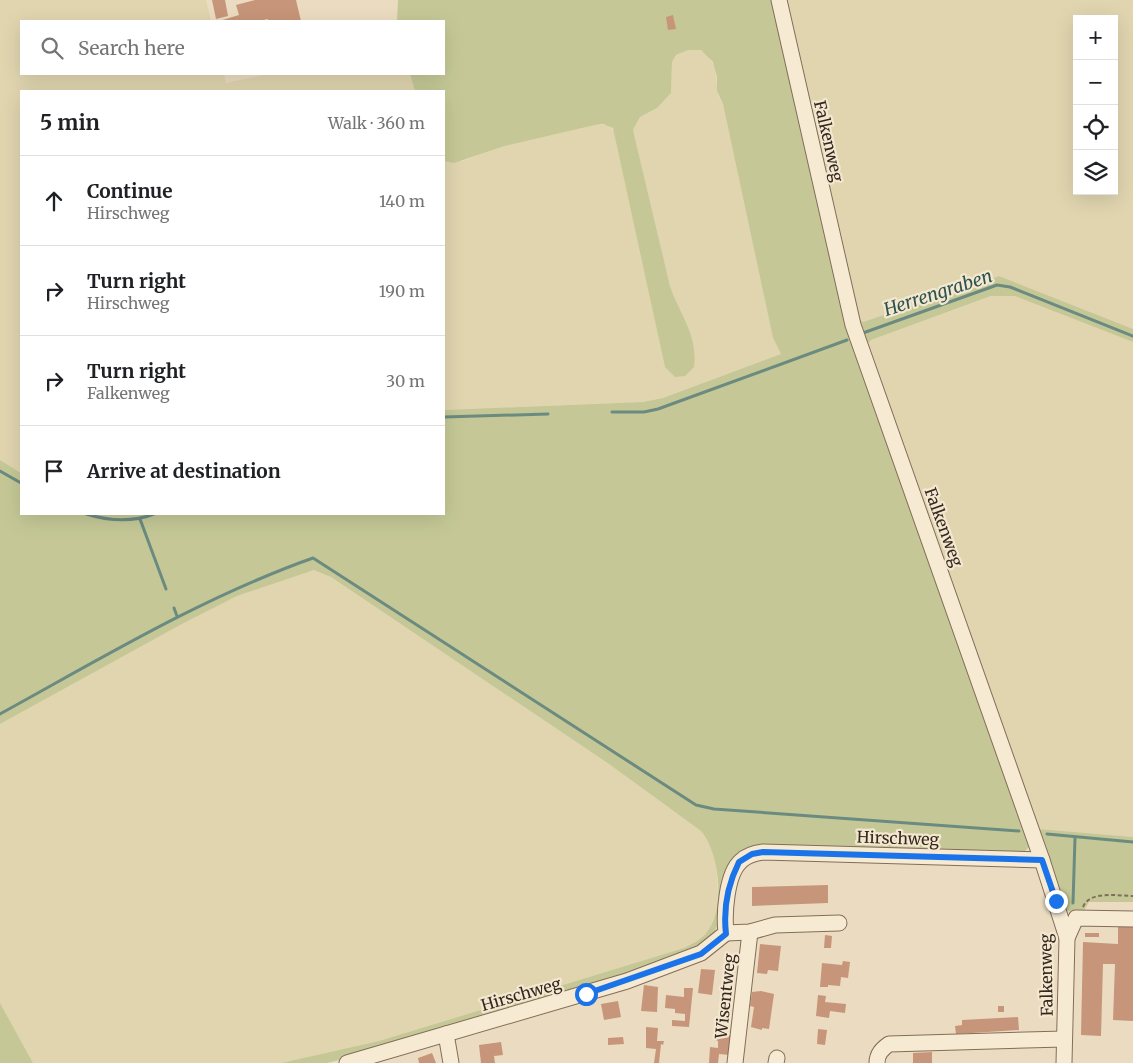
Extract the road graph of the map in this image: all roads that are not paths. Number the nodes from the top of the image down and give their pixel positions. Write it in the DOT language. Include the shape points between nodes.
graph roads {
  1 [pos="779,0"];
  2 [pos="1042,860"];
  3 [pos="1133,919"];
  4 [pos="840,923"];
  5 [pos="750,932"];
  6 [pos="726,934"];
  7 [pos="1067,938"];
  8 [pos="446,1034"];
  9 [pos="1064,1039"];
  10 [pos="348,1063"];
  11 [pos="451,1063"];
  12 [pos="735,1063"];
  13 [pos="877,1063"];
  14 [pos="1064,1063"];
  1 -- 2 [label="street, Falkenweg" via="853,325"];
  2 -- 6 [label="street, Hirschweg" via="752,854 739,862 733,875 724,919"];
  2 -- 7 [label="street, Falkenweg"];
  3 -- 7 [label="street" via="1076,918"];
  4 -- 5 [label="street" via="775,925"];
  5 -- 6 [label="street"];
  5 -- 12 [label="street, Wisentweg"];
  6 -- 8 [label="street, Hirschweg" via="701,954 627,980"];
  7 -- 9 [label="street, Falkenweg"];
  8 -- 10 [label="street, Hirschweg"];
  8 -- 11 [label="street"];
  9 -- 13 [label="street" via="889,1044 882,1049"];
  9 -- 14 [label="street, Falkenweg"];
}
